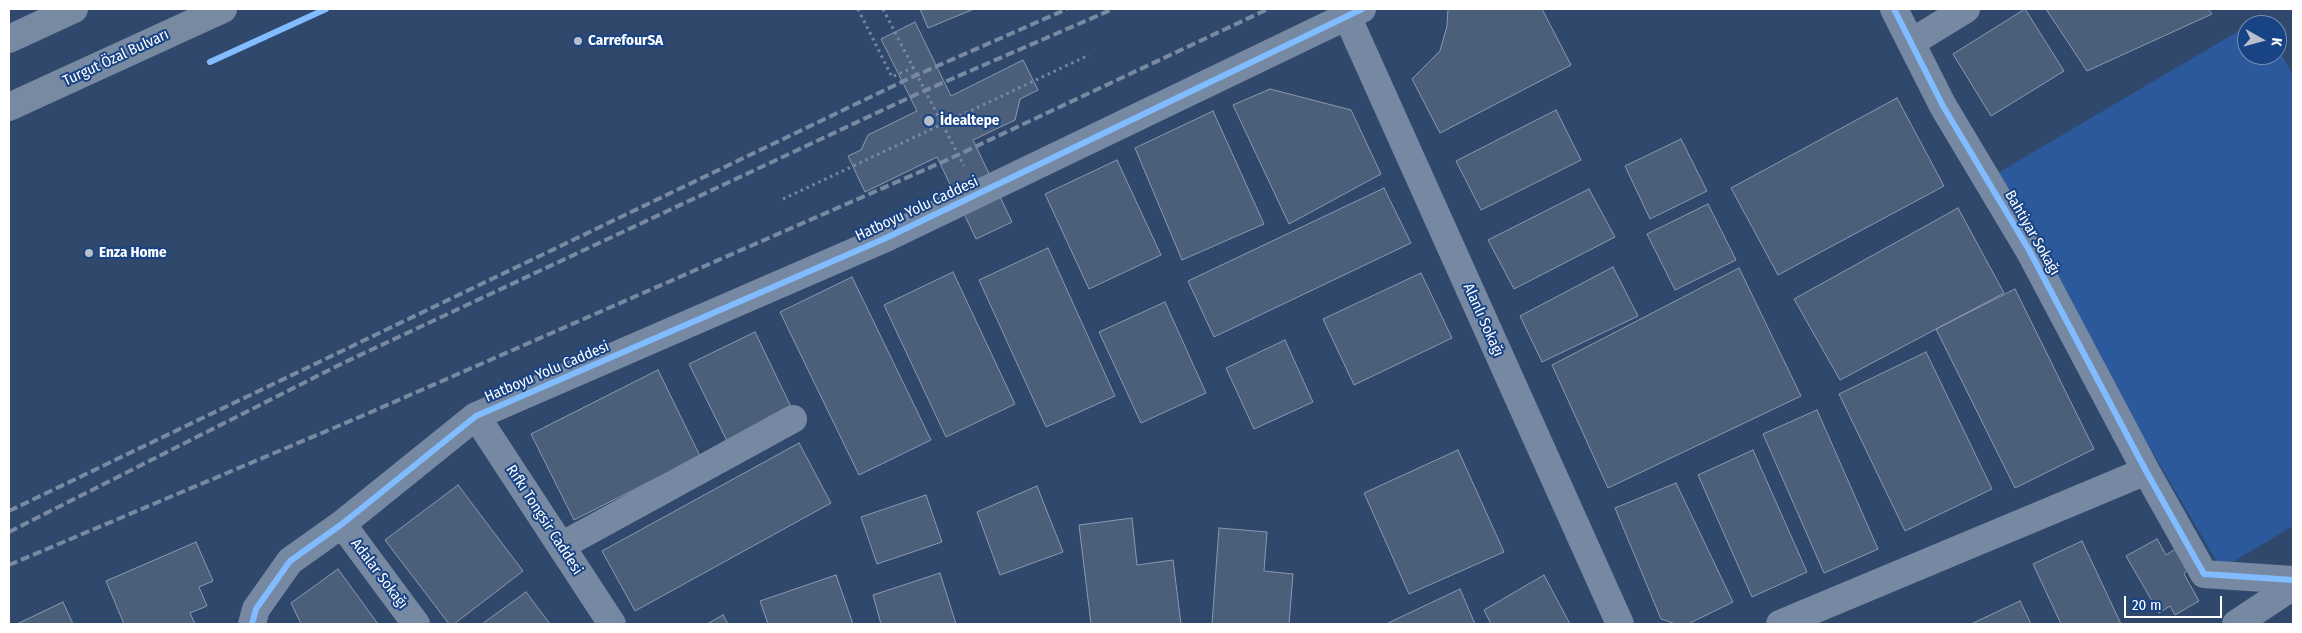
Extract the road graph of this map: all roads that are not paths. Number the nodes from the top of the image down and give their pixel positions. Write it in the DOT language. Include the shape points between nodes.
graph roads {
  1 [pos="74,9"];
  2 [pos="223,9"];
  3 [pos="1894,9"];
  4 [pos="1966,9"];
  5 [pos="1355,12"];
  6 [pos="9,39"];
  7 [pos="1912,42"];
  8 [pos="9,107"];
  9 [pos="476,416"];
  10 [pos="793,419"];
  11 [pos="2146,471"];
  12 [pos="342,524"];
  13 [pos="561,546"];
  14 [pos="2293,580"];
  15 [pos="2293,586"];
  16 [pos="252,624"];
  17 [pos="416,624"];
  18 [pos="612,624"];
  19 [pos="1620,624"];
  20 [pos="1780,624"];
  21 [pos="2236,624"];
  1 -- 6 [label="highway"];
  2 -- 8 [label="highway, Turgut Özal Bulvarı"];
  3 -- 7 [label="street, Bahtiyar Sokağı"];
  4 -- 7 [label="street"];
  5 -- 9 [label="street, Hatboyu Yolu Caddesi" via="886,238"];
  5 -- 19 [label="street, Alanlı Sokağı"];
  7 -- 11 [label="street, Bahtiyar Sokağı" via="1943,106 2029,250"];
  9 -- 12 [label="street, Hatboyu Yolu Caddesi"];
  9 -- 13 [label="street, Rıfkı Tongsir Caddesi"];
  10 -- 13 [label="street"];
  11 -- 14 [label="street, Bahtiyar Sokağı" via="2204,574"];
  11 -- 20 [label="street"];
  12 -- 16 [label="street, Hatboyu Yolu Caddesi" via="290,561 256,609"];
  12 -- 17 [label="street, Adalar Sokağı"];
  13 -- 18 [label="street, Rıfkı Tongsir Caddesi"];
  15 -- 21 [label="street"];
}
